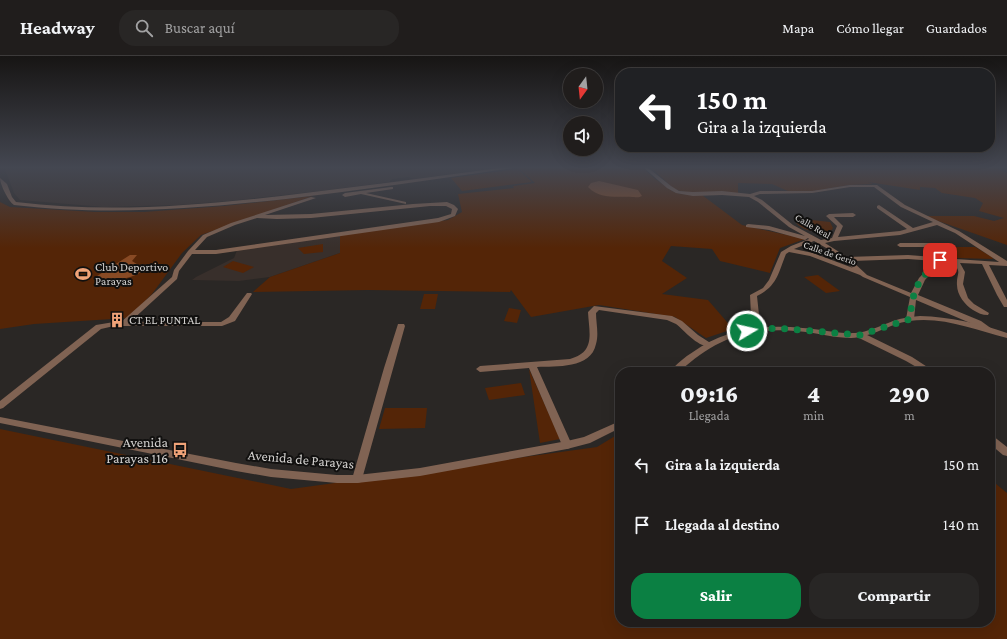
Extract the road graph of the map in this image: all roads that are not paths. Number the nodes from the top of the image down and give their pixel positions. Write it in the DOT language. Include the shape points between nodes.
graph roads {
  1 [pos="7,194"];
  2 [pos="306,194"];
  3 [pos="357,194"];
  4 [pos="360,194"];
  5 [pos="733,194"];
  6 [pos="756,194"];
  7 [pos="886,194"];
  8 [pos="750,196"];
  9 [pos="415,205"];
  10 [pos="879,208"];
  11 [pos="853,215"];
  12 [pos="256,216"];
  13 [pos="937,223"];
  14 [pos="748,226"];
  15 [pos="912,230"];
  16 [pos="813,239"];
  17 [pos="834,239"];
  18 [pos="822,242"];
  19 [pos="900,245"];
  20 [pos="932,245"];
  21 [pos="943,245"];
  22 [pos="788,250"];
  23 [pos="190,252"];
  24 [pos="845,259"];
  25 [pos="940,260"];
  26 [pos="954,260"];
  27 [pos="984,262"];
  28 [pos="1007,264"];
  29 [pos="865,276"];
  30 [pos="249,294"];
  31 [pos="912,296"];
  32 [pos="1007,305"];
  33 [pos="985,313"];
  34 [pos="910,319"];
  35 [pos="123,324"];
  36 [pos="402,326"];
  37 [pos="988,329"];
  38 [pos="755,330"];
  39 [pos="860,335"];
  40 [pos="1007,336"];
  41 [pos="708,344"];
  42 [pos="532,366"];
  43 [pos="679,367"];
  44 [pos="923,367"];
  45 [pos="480,369"];
  46 [pos="0,406"];
  47 [pos="0,420"];
  48 [pos="615,426"];
  49 [pos="995,443"];
  50 [pos="567,444"];
  51 [pos="1007,452"];
  52 [pos="357,479"];
  1 -- 2 [label="street" via="14,203 116,210 178,208"];
  3 -- 12 [label="street" via="310,198"];
  4 -- 9 [label="street"];
  5 -- 8 [label="street"];
  6 -- 8 [label="street"];
  7 -- 13 [label="street" via="903,206"];
  8 -- 16 [label="street, Calle Real"];
  9 -- 12 [label="street" via="330,215 282,218"];
  9 -- 23 [label="street" via="447,204 455,209 453,215 440,220 216,252"];
  10 -- 15 [label="street"];
  11 -- 17 [label="street" via="829,216 840,226"];
  12 -- 23 [label="street" via="209,234 198,241"];
  13 -- 15 [label="street"];
  13 -- 28 [label="street" via="957,232"];
  14 -- 16 [label="street" via="769,228"];
  15 -- 17 [label="street"];
  16 -- 18 [label="street, Calle Real"];
  16 -- 22 [label="street, Calle de Gerio"];
  17 -- 18 [label="street"];
  18 -- 24 [label="street, Calle Real"];
  19 -- 20 [label="street"];
  20 -- 21 [label="street"];
  20 -- 26 [label="street"];
  22 -- 29 [label="street, Calle de Gerio" via="811,254"];
  22 -- 38 [label="street, Calle de Gerio" via="783,253 772,281 765,289 753,295"];
  23 -- 35 [label="street" via="176,271 175,278"];
  24 -- 25 [label="street" via="882,257"];
  24 -- 29 [label="street, Calle Real"];
  25 -- 26 [label="street"];
  25 -- 31 [label="street" via="924,274"];
  26 -- 27 [label="street"];
  26 -- 33 [label="street" via="962,271 960,285 967,302"];
  27 -- 28 [label="street"];
  27 -- 32 [label="street"];
  29 -- 31 [label="street, Calle Real"];
  30 -- 35 [label="street" via="232,319 222,324"];
  31 -- 34 [label="street"];
  31 -- 37 [label="street, Calle Real"];
  34 -- 37 [label="street" via="941,320"];
  34 -- 39 [label="street"];
  35 -- 46 [label="street" via="104,325 94,330"];
  36 -- 52 [label="street"];
  37 -- 40 [label="street"];
  38 -- 39 [label="street" via="777,328"];
  38 -- 41 [label="street" via="736,333"];
  39 -- 44 [label="street"];
  41 -- 42 [label="street" via="669,318 597,308 592,312 593,344 585,357 571,362"];
  41 -- 43 [label="street" via="696,351"];
  42 -- 45 [label="street"];
  42 -- 50 [label="street"];
  47 -- 52 [label="street, Avenida de Parayas" via="264,472"];
  48 -- 50 [label="street, Avenida de Parayas" via="587,440"];
  49 -- 51 [label="street"];
  50 -- 52 [label="street, Avenida de Parayas" via="420,472"];
}
